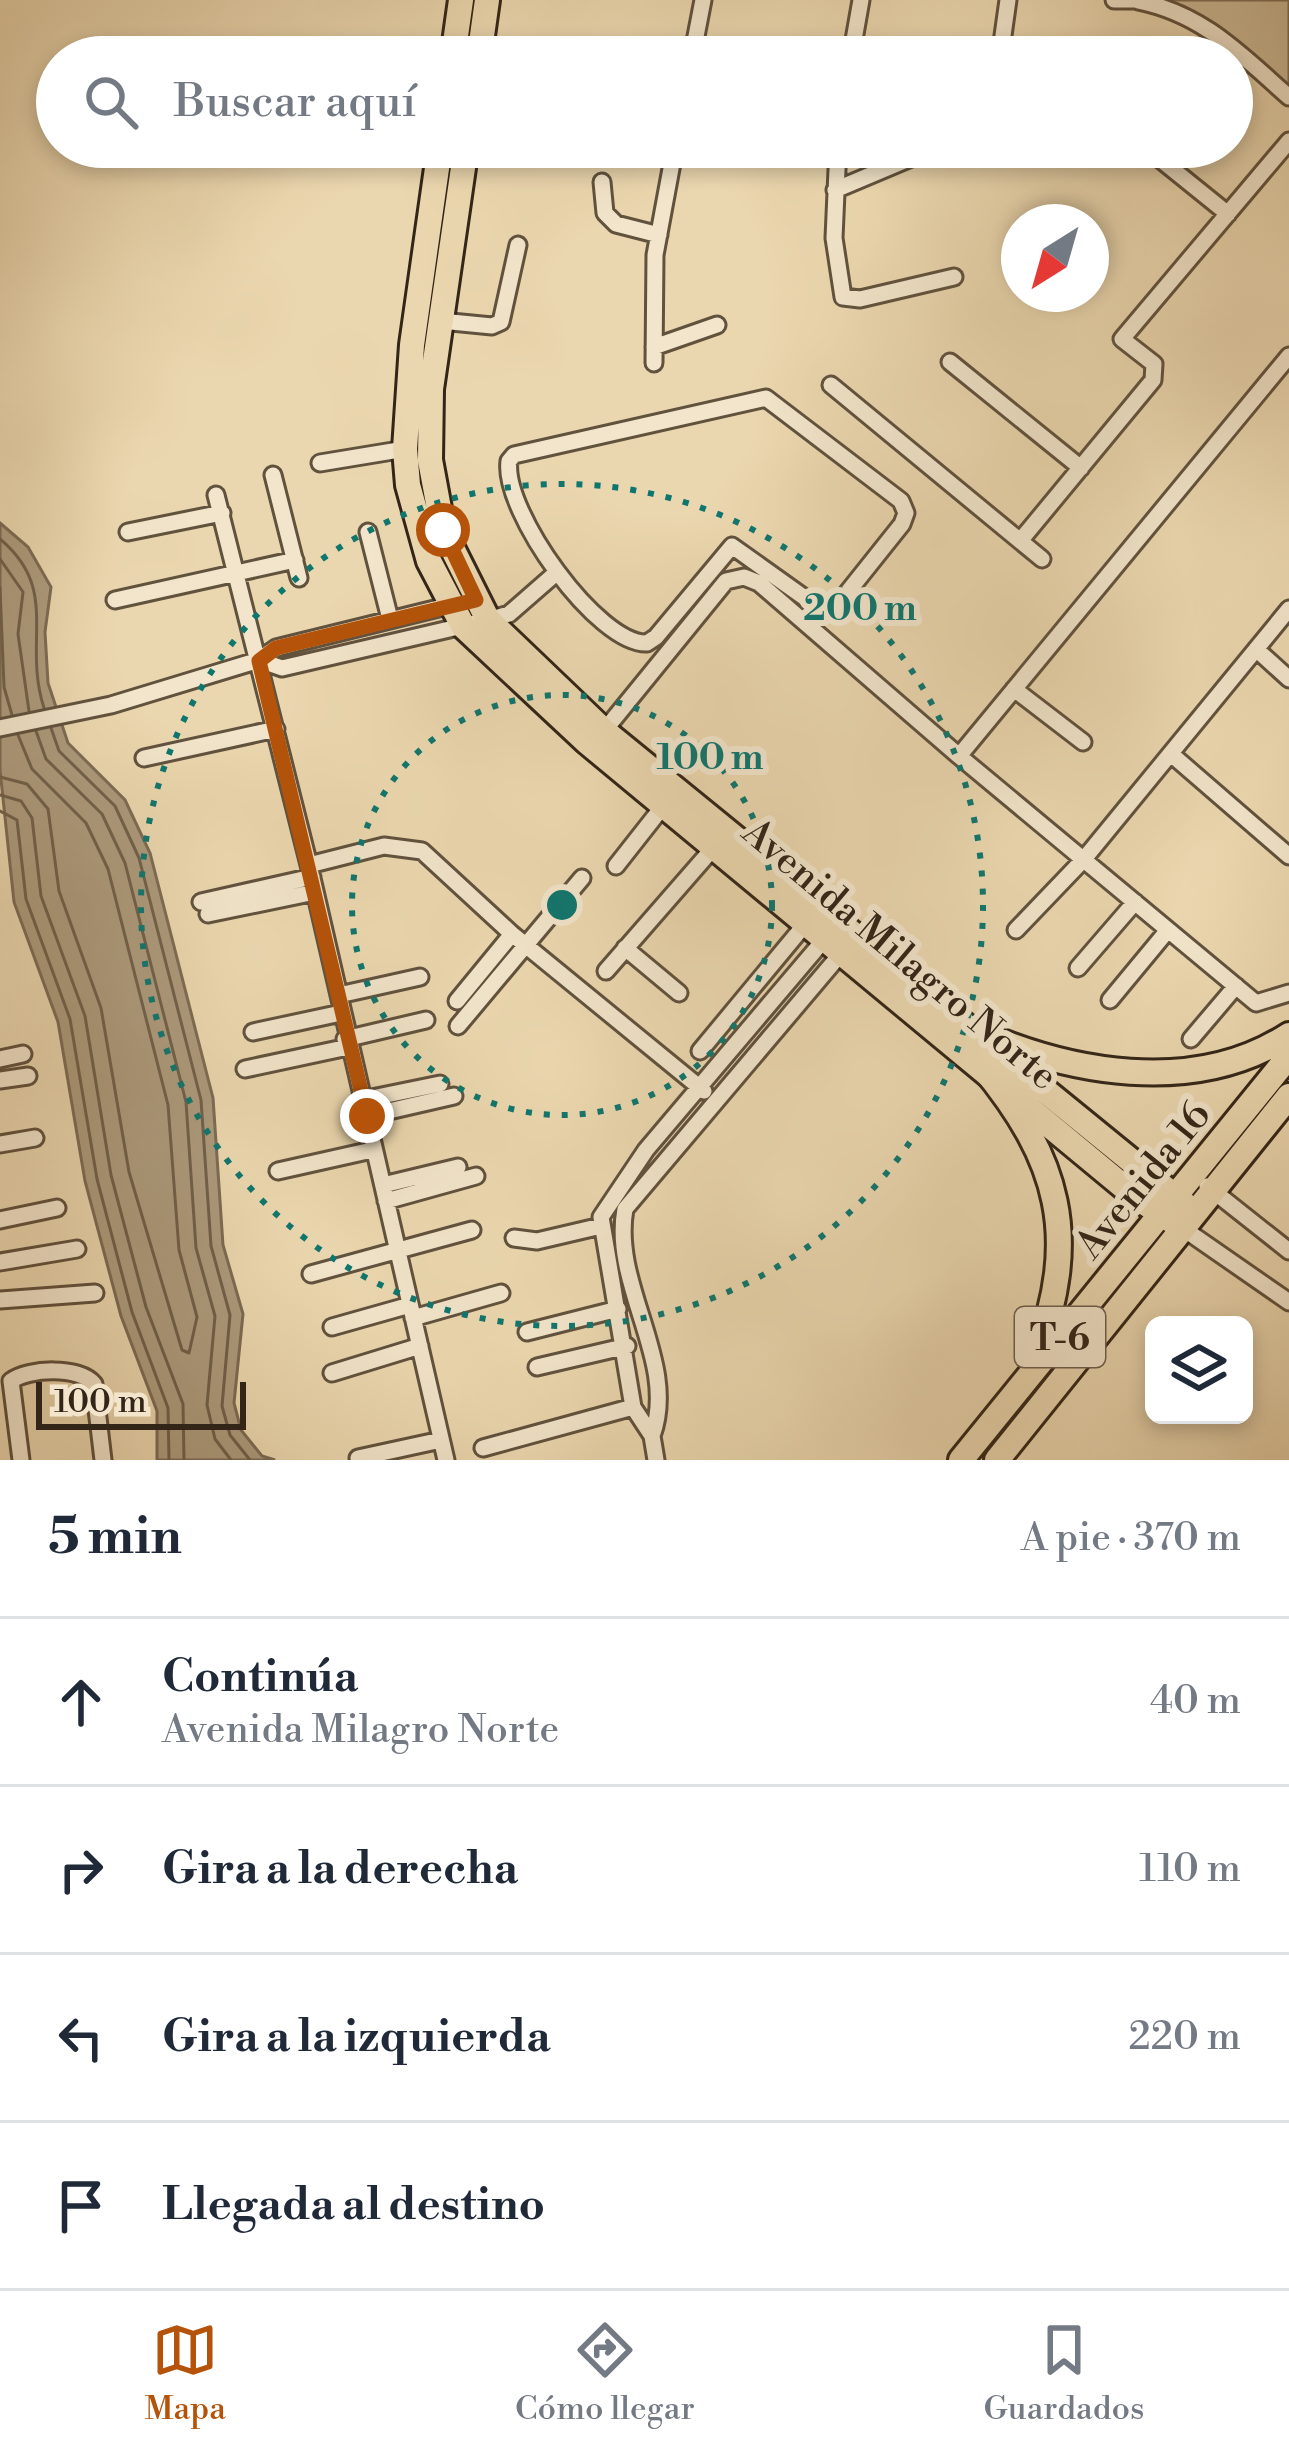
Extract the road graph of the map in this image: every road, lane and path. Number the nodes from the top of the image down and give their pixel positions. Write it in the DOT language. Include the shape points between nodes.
graph roads {
  1 [pos="703,0"];
  2 [pos="861,0"];
  3 [pos="1008,0"];
  4 [pos="1114,0"];
  5 [pos="1138,1"];
  6 [pos="474,2"];
  7 [pos="461,36"];
  8 [pos="477,36"];
  9 [pos="696,36"];
  10 [pos="855,36"];
  11 [pos="1003,36"];
  12 [pos="1220,36"];
  13 [pos="1253,65"];
  14 [pos="1289,97"];
  15 [pos="1289,141"];
  16 [pos="437,168"];
  17 [pos="463,168"];
  18 [pos="671,168"];
  19 [pos="837,168"];
  20 [pos="887,168"];
  21 [pos="1171,168"];
  22 [pos="602,182"];
  23 [pos="835,190"];
  24 [pos="1228,214"];
  25 [pos="659,235"];
  26 [pos="518,245"];
  27 [pos="954,277"];
  28 [pos="441,321"];
  29 [pos="717,325"];
  30 [pos="1289,356"];
  31 [pos="950,362"];
  32 [pos="831,385"];
  33 [pos="405,449"];
  34 [pos="320,463"];
  35 [pos="1081,468"];
  36 [pos="273,475"];
  37 [pos="216,495"];
  38 [pos="222,513"];
  39 [pos="128,532"];
  40 [pos="368,532"];
  41 [pos="1021,542"];
  42 [pos="1042,559"];
  43 [pos="295,560"];
  44 [pos="236,573"];
  45 [pos="556,573"];
  46 [pos="299,578"];
  47 [pos="115,600"];
  48 [pos="1289,609"];
  49 [pos="470,613"];
  50 [pos="389,619"];
  51 [pos="1256,649"];
  52 [pos="259,661"];
  53 [pos="1289,679"];
  54 [pos="1014,689"];
  55 [pos="0,728"];
  56 [pos="276,729"];
  57 [pos="604,731"];
  58 [pos="1083,742"];
  59 [pos="1171,754"];
  60 [pos="959,756"];
  61 [pos="144,758"];
  62 [pos="664,805"];
  63 [pos="715,846"];
  64 [pos="1289,856"];
  65 [pos="1084,859"];
  66 [pos="616,866"];
  67 [pos="312,878"];
  68 [pos="582,878"];
  69 [pos="1135,902"];
  70 [pos="205,908"];
  71 [pos="1016,930"];
  72 [pos="1168,930"];
  73 [pos="512,934"];
  74 [pos="835,934"];
  75 [pos="528,946"];
  76 [pos="625,948"];
  77 [pos="776,961"];
  78 [pos="1078,968"];
  79 [pos="606,971"];
  80 [pos="795,974"];
  81 [pos="420,977"];
  82 [pos="1236,986"];
  83 [pos="679,993"];
  84 [pos="1289,993"];
  85 [pos="1110,1000"];
  86 [pos="457,1001"];
  87 [pos="340,1004"];
  88 [pos="426,1020"];
  89 [pos="458,1027"];
  90 [pos="971,1029"];
  91 [pos="253,1033"];
  92 [pos="1289,1036"];
  93 [pos="1191,1039"];
  94 [pos="346,1043"];
  95 [pos="700,1051"];
  96 [pos="23,1054"];
  97 [pos="1289,1056"];
  98 [pos="0,1059"];
  99 [pos="981,1065"];
  100 [pos="245,1069"];
  101 [pos="28,1076"];
  102 [pos="0,1080"];
  103 [pos="440,1084"];
  104 [pos="698,1087"];
  105 [pos="454,1096"];
  106 [pos="1289,1096"];
  107 [pos="717,1100"];
  108 [pos="364,1108"];
  109 [pos="35,1138"];
  110 [pos="0,1144"];
  111 [pos="372,1150"];
  112 [pos="458,1167"];
  113 [pos="278,1171"];
  114 [pos="476,1176"];
  115 [pos="1202,1183"];
  116 [pos="384,1193"];
  117 [pos="57,1208"];
  118 [pos="1177,1213"];
  119 [pos="0,1220"];
  120 [pos="602,1226"];
  121 [pos="472,1230"];
  122 [pos="514,1238"];
  123 [pos="77,1249"];
  124 [pos="398,1251"];
  125 [pos="1289,1251"];
  126 [pos="0,1262"];
  127 [pos="311,1274"];
  128 [pos="95,1293"];
  129 [pos="501,1294"];
  130 [pos="0,1300"];
  131 [pos="1289,1302"];
  132 [pos="618,1309"];
  133 [pos="412,1312"];
  134 [pos="332,1327"];
  135 [pos="527,1332"];
  136 [pos="420,1346"];
  137 [pos="627,1346"];
  138 [pos="537,1367"];
  139 [pos="332,1373"];
  140 [pos="1029,1375"];
  141 [pos="633,1407"];
  142 [pos="652,1436"];
  143 [pos="442,1440"];
  144 [pos="483,1448"];
  145 [pos="358,1458"];
  146 [pos="21,1460"];
  147 [pos="103,1460"];
  148 [pos="446,1460"];
  149 [pos="656,1460"];
  150 [pos="961,1460"];
  151 [pos="997,1460"];
  1 -- 9 [label="street"];
  2 -- 10 [label="street"];
  3 -- 11 [label="street"];
  4 -- 5 [label="street"];
  5 -- 12 [label="street" via="1177,9"];
  6 -- 7 [label="main road"];
  6 -- 8 [label="main road"];
  13 -- 14 [label="street"];
  15 -- 24 [label="street"];
  16 -- 33 [label="main road, Avenida Milagro Norte"];
  17 -- 28 [label="main road, Avenida Milagro Norte"];
  18 -- 25 [label="street"];
  19 -- 23 [label="street"];
  20 -- 23 [label="street"];
  21 -- 24 [label="street"];
  22 -- 25 [label="street" via="605,213 616,224"];
  23 -- 27 [label="street" via="843,297"];
  24 -- 35 [label="street" via="1122,339 1157,371"];
  25 -- 29 [label="street" via="654,355"];
  26 -- 28 [label="street" via="501,322"];
  28 -- 49 [label="main road, Avenida Milagro Norte" via="430,460"];
  30 -- 54 [label="street"];
  31 -- 35 [label="street"];
  32 -- 41 [label="street"];
  33 -- 34 [label="street"];
  33 -- 49 [label="main road, Avenida Milagro Norte" via="429,561"];
  35 -- 41 [label="street"];
  36 -- 43 [label="street"];
  37 -- 38 [label="street"];
  38 -- 39 [label="street"];
  38 -- 44 [label="street"];
  40 -- 50 [label="street"];
  41 -- 42 [label="street"];
  43 -- 44 [label="street"];
  43 -- 46 [label="street"];
  44 -- 47 [label="street"];
  44 -- 52 [label="street"];
  45 -- 45 [label="street" via="626,639 647,644 732,546 819,608 836,608 906,513 901,501 766,398 514,455 507,467 525,525"];
  45 -- 49 [label="street" via="509,614"];
  48 -- 51 [label="street"];
  49 -- 50 [label="street"];
  49 -- 52 [label="street" via="282,668"];
  49 -- 57 [label="main road, Avenida Milagro Norte"];
  49 -- 62 [label="main road, Avenida Milagro Norte" via="532,694"];
  50 -- 52 [label="street" via="276,648"];
  51 -- 53 [label="street"];
  51 -- 59 [label="street"];
  52 -- 55 [label="street"];
  52 -- 56 [label="street"];
  54 -- 58 [label="street"];
  54 -- 60 [label="street"];
  56 -- 61 [label="street"];
  56 -- 67 [label="street"];
  57 -- 60 [label="street" via="727,581 744,578"];
  57 -- 74 [label="main road, Avenida Milagro Norte"];
  59 -- 64 [label="street"];
  59 -- 65 [label="street"];
  60 -- 65 [label="street"];
  62 -- 63 [label="main road, Avenida Milagro Norte"];
  62 -- 66 [label="street"];
  63 -- 74 [label="main road, Avenida Milagro Norte"];
  63 -- 76 [label="street"];
  65 -- 69 [label="street"];
  65 -- 71 [label="street"];
  67 -- 70 [label="street"];
  67 -- 73 [label="street" via="384,847 422,851"];
  67 -- 87 [label="street"];
  68 -- 75 [label="street"];
  69 -- 72 [label="street"];
  69 -- 78 [label="street"];
  72 -- 82 [label="street"];
  72 -- 85 [label="street"];
  73 -- 75 [label="street"];
  73 -- 86 [label="street"];
  74 -- 77 [label="street"];
  74 -- 80 [label="street"];
  74 -- 90 [label="main road, Avenida Milagro Norte"];
  74 -- 99 [label="main road, Avenida Milagro Norte"];
  74 -- 107 [label="street"];
  75 -- 89 [label="street"];
  75 -- 104 [label="street"];
  76 -- 79 [label="street"];
  76 -- 83 [label="street"];
  77 -- 80 [label="street"];
  77 -- 95 [label="street"];
  80 -- 104 [label="street"];
  81 -- 87 [label="street"];
  82 -- 84 [label="street" via="1256,1003"];
  82 -- 93 [label="street"];
  87 -- 91 [label="street"];
  87 -- 94 [label="street"];
  88 -- 94 [label="street"];
  90 -- 92 [label="main road" via="1063,1064 1132,1073 1217,1066"];
  90 -- 118 [label="main road, Avenida Milagro Norte"];
  94 -- 100 [label="street" via="329,1055"];
  94 -- 108 [label="street"];
  96 -- 98 [label="street"];
  97 -- 115 [label="main road, Avenida 16 / T-6"];
  99 -- 118 [label="main road, Avenida Milagro Norte"];
  99 -- 140 [label="main road" via="1038,1142 1060,1230 1059,1276"];
  101 -- 102 [label="street"];
  103 -- 108 [label="street"];
  104 -- 107 [label="street"];
  104 -- 120 [label="street" via="608,1203"];
  105 -- 108 [label="street"];
  106 -- 115 [label="main road, Avenida 16 / T-6"];
  107 -- 142 [label="street" via="625,1209 624,1243 664,1405"];
  108 -- 111 [label="street"];
  109 -- 110 [label="street"];
  111 -- 113 [label="street"];
  111 -- 116 [label="street"];
  112 -- 116 [label="street"];
  114 -- 116 [label="street"];
  115 -- 118 [label="main road, Avenida 16 / T-6"];
  115 -- 125 [label="street"];
  116 -- 124 [label="street"];
  117 -- 119 [label="street"];
  118 -- 131 [label="street"];
  118 -- 140 [label="main road, Avenida 16 / T-6"];
  118 -- 151 [label="main road, Avenida 16 / T-6"];
  120 -- 122 [label="street" via="538,1241"];
  120 -- 132 [label="street"];
  121 -- 124 [label="street"];
  123 -- 126 [label="street"];
  124 -- 127 [label="street"];
  124 -- 133 [label="street"];
  128 -- 130 [label="street"];
  129 -- 133 [label="street"];
  132 -- 135 [label="street"];
  132 -- 137 [label="street"];
  133 -- 134 [label="street"];
  133 -- 136 [label="street"];
  136 -- 139 [label="street"];
  136 -- 143 [label="street"];
  137 -- 138 [label="street"];
  137 -- 141 [label="street"];
  140 -- 150 [label="main road, Avenida 16 / T-6"];
  141 -- 142 [label="street"];
  141 -- 144 [label="street"];
  142 -- 149 [label="street"];
  143 -- 145 [label="street"];
  143 -- 148 [label="street"];
  146 -- 147 [label="street" via="11,1381 78,1372 94,1384"];
}
